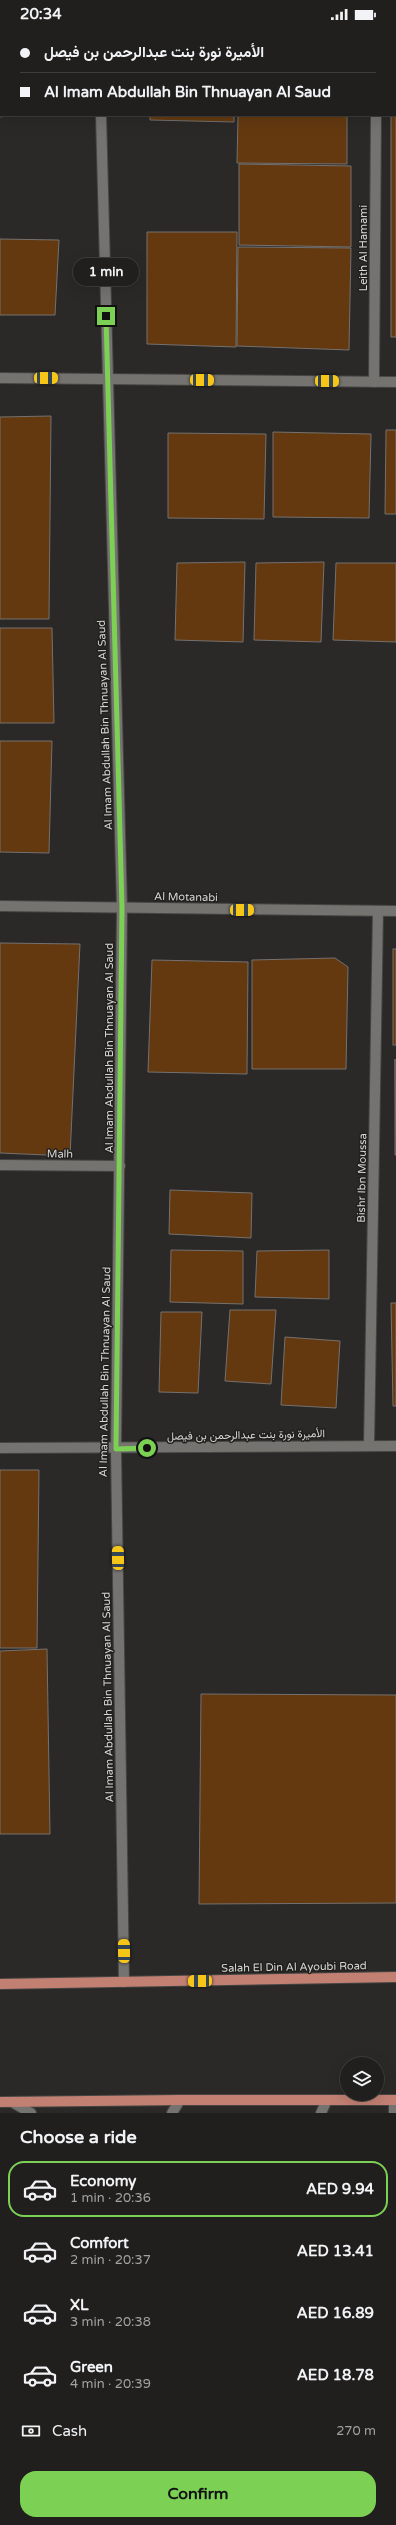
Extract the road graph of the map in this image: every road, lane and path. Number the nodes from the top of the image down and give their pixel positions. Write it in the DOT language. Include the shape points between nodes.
graph roads {
  1 [pos="101,116"];
  2 [pos="376,116"];
  3 [pos="0,378"];
  4 [pos="108,378"];
  5 [pos="374,382"];
  6 [pos="396,382"];
  7 [pos="0,906"];
  8 [pos="122,908"];
  9 [pos="378,911"];
  10 [pos="396,911"];
  11 [pos="0,1165"];
  12 [pos="120,1166"];
  13 [pos="369,1446"];
  14 [pos="396,1446"];
  15 [pos="0,1448"];
  16 [pos="116,1449"];
  17 [pos="396,1978"];
  18 [pos="124,1982"];
  19 [pos="0,1984"];
  20 [pos="180,2100"];
  21 [pos="395,2100"];
  22 [pos="0,2102"];
  23 [pos="12,2102"];
  24 [pos="326,2102"];
  25 [pos="31,2113"];
  26 [pos="172,2113"];
  27 [pos="183,2113"];
  28 [pos="321,2113"];
  29 [pos="394,2113"];
  1 -- 4 [label="street, Al Imam Abdullah Bin Thnuayan Al Saud"];
  2 -- 5 [label="street, Leith Al Hamami"];
  3 -- 4 [label="street"];
  4 -- 5 [label="street"];
  4 -- 8 [label="street, Al Imam Abdullah Bin Thnuayan Al Saud"];
  5 -- 6 [label="street"];
  7 -- 8 [label="street, Al Motanabi"];
  8 -- 9 [label="street, Al Motanabi"];
  8 -- 12 [label="street, Al Imam Abdullah Bin Thnuayan Al Saud"];
  9 -- 10 [label="street, Al Motanabi"];
  9 -- 13 [label="street, Bishr Ibn Moussa"];
  11 -- 12 [label="street, Malh"];
  12 -- 16 [label="street, Al Imam Abdullah Bin Thnuayan Al Saud"];
  13 -- 14 [label="street, الأميرة نورة بنت عبدالرحمن بن فيصل"];
  13 -- 16 [label="street, الأميرة نورة بنت عبدالرحمن بن فيصل"];
  15 -- 16 [label="street, الأميرة نورة بنت عبدالرحمن بن فيصل"];
  16 -- 18 [label="street, Al Imam Abdullah Bin Thnuayan Al Saud"];
  17 -- 18 [label="main road, Salah El Din Al Ayoubi Road"];
  18 -- 19 [label="main road, Salah El Din Al Ayoubi Road"];
  20 -- 23 [label="main road"];
  20 -- 24 [label="main road"];
  20 -- 26 [label="street"];
  20 -- 27 [label="street"];
  21 -- 24 [label="main road"];
  21 -- 29 [label="street"];
  22 -- 23 [label="main road"];
  23 -- 25 [label="street"];
  24 -- 28 [label="street"];
}
